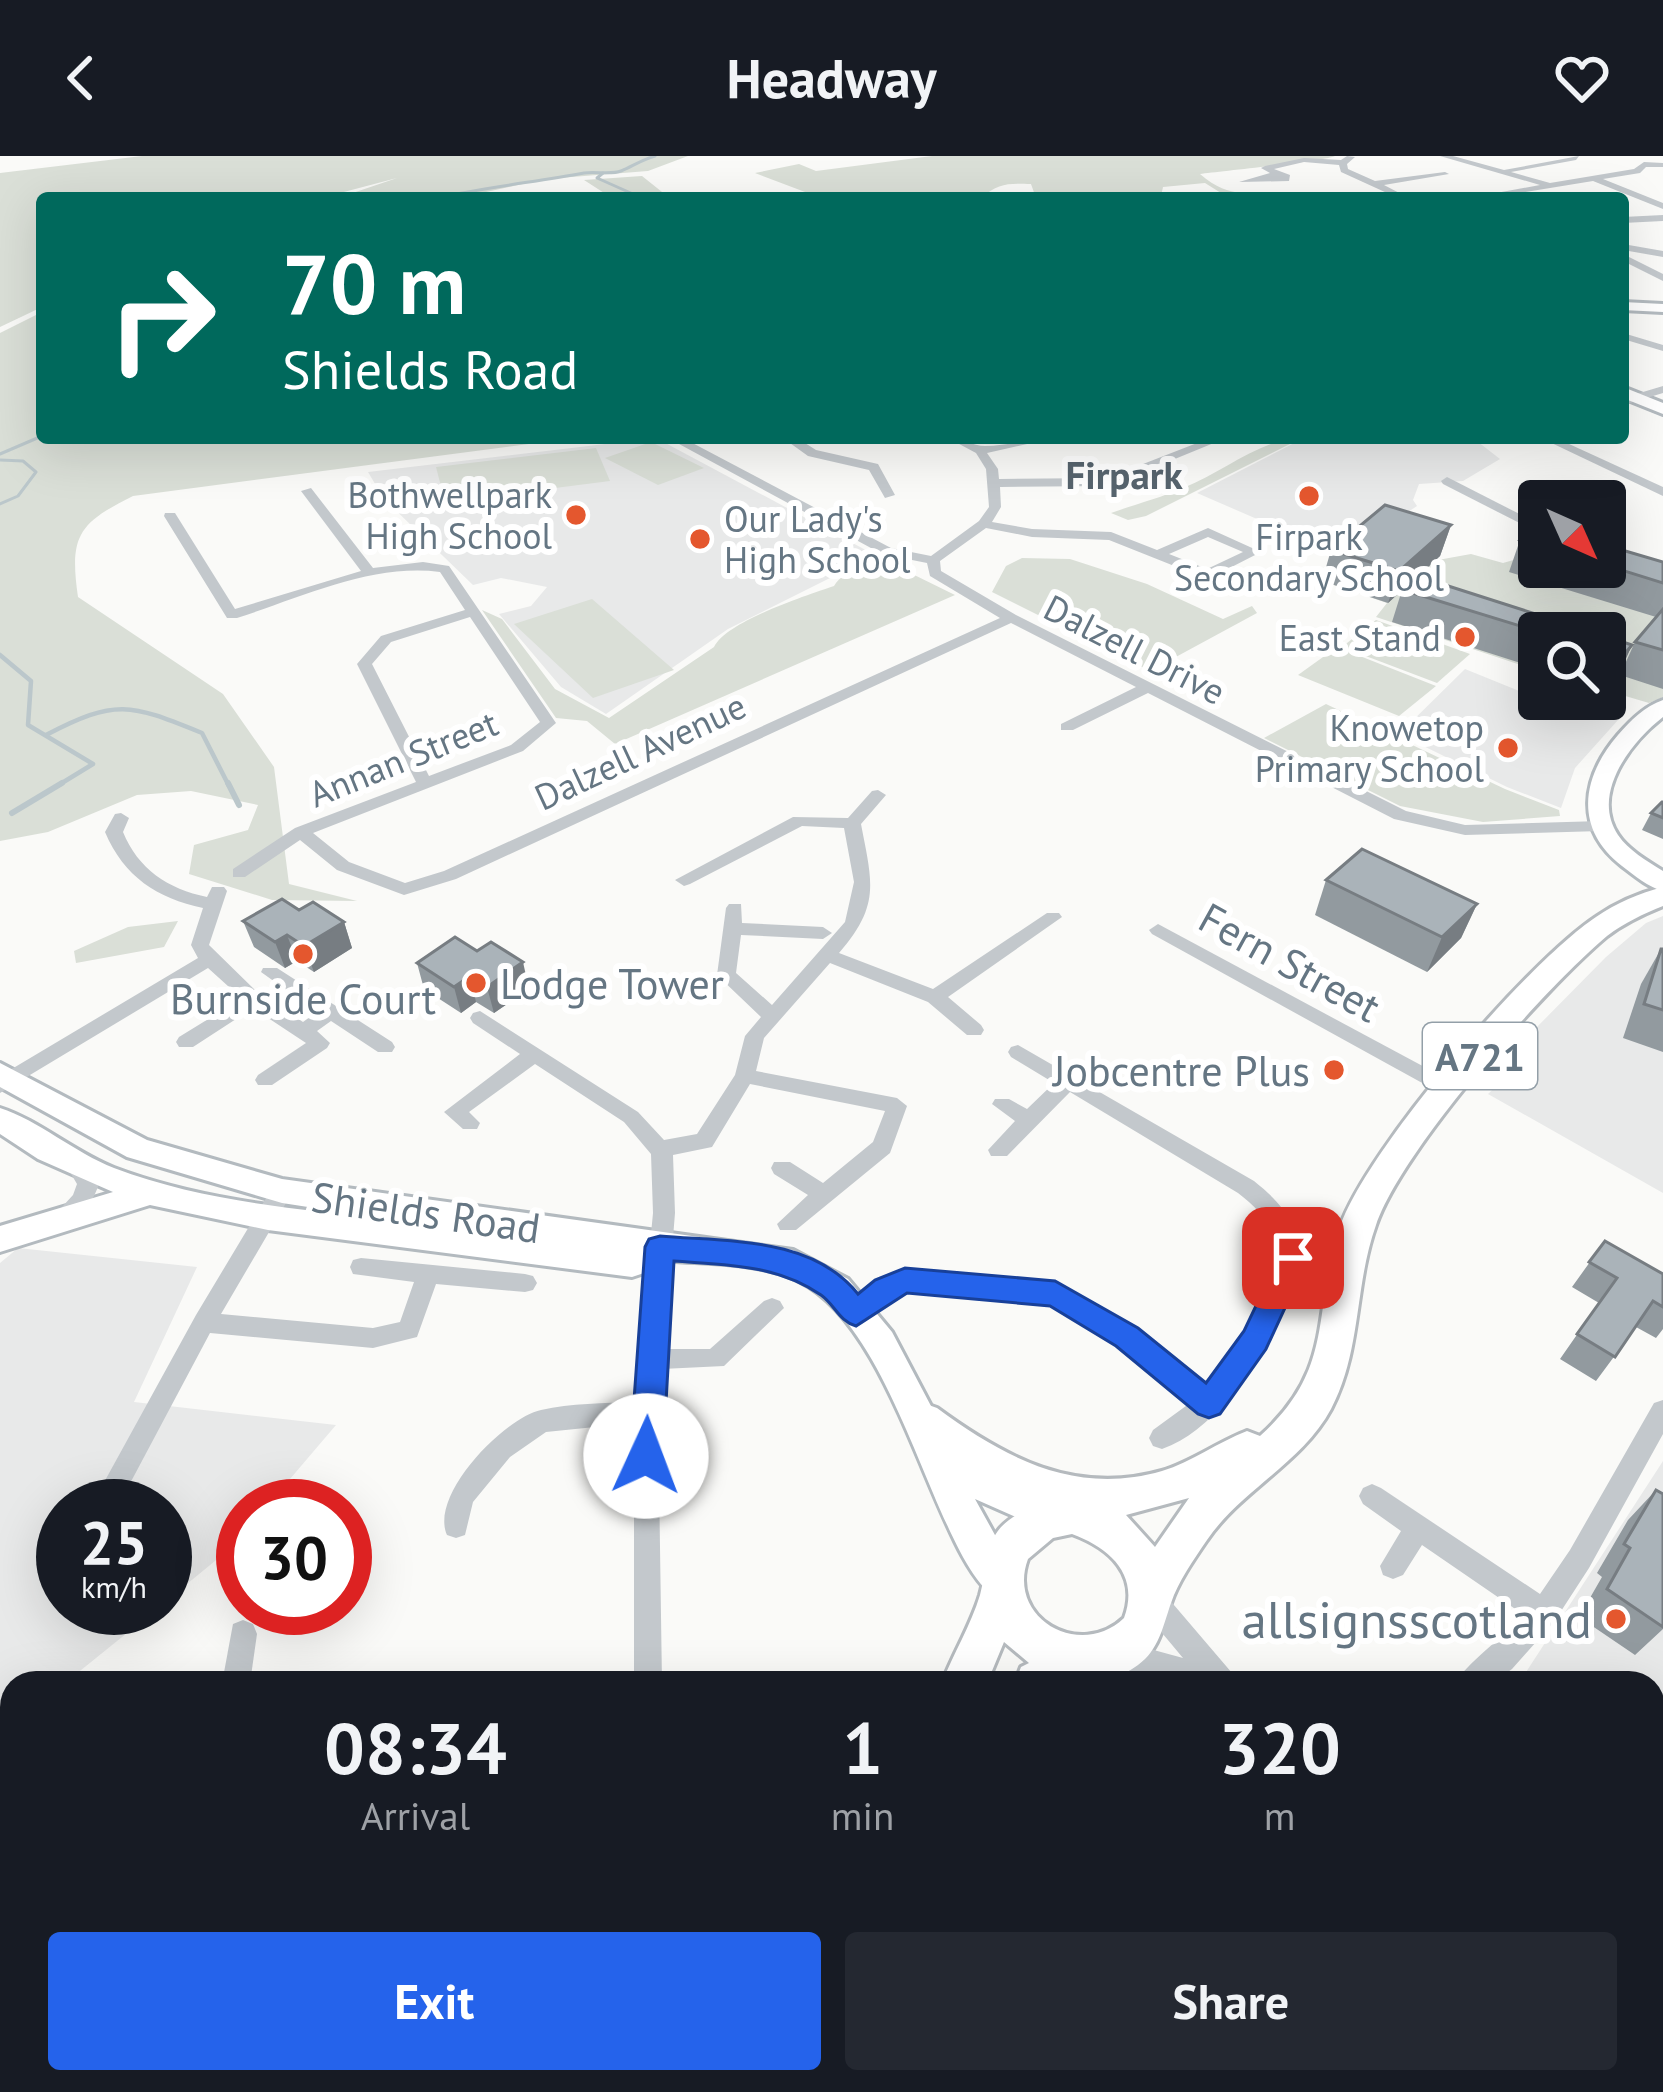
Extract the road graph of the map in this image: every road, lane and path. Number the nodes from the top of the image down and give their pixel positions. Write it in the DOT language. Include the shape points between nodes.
graph roads {
  1 [pos="1355,156"];
  2 [pos="1444,156"];
  3 [pos="1523,156"];
  4 [pos="1635,156"];
  5 [pos="1560,157"];
  6 [pos="1576,158"];
  7 [pos="1543,161"];
  8 [pos="1343,163"];
  9 [pos="1644,164"];
  10 [pos="1663,165"];
  11 [pos="1508,170"];
  12 [pos="1418,171"];
  13 [pos="1278,173"];
  14 [pos="1445,174"];
  15 [pos="1431,176"];
  16 [pos="1596,178"];
  17 [pos="1373,184"];
  18 [pos="1551,185"];
  19 [pos="1516,191"];
  20 [pos="1391,192"];
  21 [pos="1510,192"];
  22 [pos="1663,206"];
  23 [pos="1663,218"];
  24 [pos="1629,220"];
  25 [pos="1629,248"];
  26 [pos="1663,254"];
  27 [pos="1629,260"];
  28 [pos="1663,278"];
  29 [pos="1629,306"];
  30 [pos="1663,308"];
  31 [pos="1629,338"];
  32 [pos="1663,348"];
  33 [pos="1663,389"];
  34 [pos="1629,397"];
  35 [pos="1629,397"];
  36 [pos="1663,409"];
  37 [pos="685,444"];
  38 [pos="800,444"];
  39 [pos="966,444"];
  40 [pos="1017,444"];
  41 [pos="1205,444"];
  42 [pos="1560,444"];
  43 [pos="980,451"];
  44 [pos="1447,481"];
  45 [pos="997,483"];
  46 [pos="308,491"];
  47 [pos="1663,492"];
  48 [pos="890,495"];
  49 [pos="170,516"];
  50 [pos="1518,518"];
  51 [pos="984,524"];
  52 [pos="1158,554"];
  53 [pos="933,560"];
  54 [pos="370,573"];
  55 [pos="475,610"];
  56 [pos="1011,618"];
  57 [pos="1147,688"];
  58 [pos="1663,707"];
  59 [pos="1067,728"];
  60 [pos="425,784"];
  61 [pos="878,795"];
  62 [pos="122,818"];
  63 [pos="852,824"];
  64 [pos="1601,826"];
  65 [pos="301,832"];
  66 [pos="725,859"];
  67 [pos="239,873"];
  68 [pos="743,873"];
  69 [pos="684,880"];
  70 [pos="1663,883"];
  71 [pos="1663,896"];
  72 [pos="1053,917"];
  73 [pos="1158,931"];
  74 [pos="823,933"];
  75 [pos="826,955"];
  76 [pos="206,961"];
  77 [pos="270,972"];
  78 [pos="250,996"];
  79 [pos="934,997"];
  80 [pos="333,1011"];
  81 [pos="772,1016"];
  82 [pos="480,1018"];
  83 [pos="974,1030"];
  84 [pos="303,1031"];
  85 [pos="186,1042"];
  86 [pos="385,1047"];
  87 [pos="1018,1052"];
  88 [pos="533,1055"];
  89 [pos="745,1076"];
  90 [pos="3,1080"];
  91 [pos="266,1080"];
  92 [pos="1069,1082"];
  93 [pos="1450,1090"];
  94 [pos="1002,1104"];
  95 [pos="0,1119"];
  96 [pos="1029,1120"];
  97 [pos="470,1123"];
  98 [pos="660,1149"];
  99 [pos="999,1150"];
  100 [pos="78,1167"];
  101 [pos="189,1167"];
  102 [pos="782,1168"];
  103 [pos="150,1192"];
  104 [pos="824,1194"];
  105 [pos="274,1204"];
  106 [pos="62,1219"];
  107 [pos="788,1224"];
  108 [pos="0,1239"];
  109 [pos="660,1258"];
  110 [pos="361,1267"];
  111 [pos="428,1274"];
  112 [pos="525,1283"];
  113 [pos="772,1309"];
  114 [pos="856,1314"];
  115 [pos="204,1322"];
  116 [pos="654,1359"];
  117 [pos="1209,1404"];
  118 [pos="1313,1405"];
  119 [pos="646,1411"];
  120 [pos="1663,1411"];
  121 [pos="932,1438"];
  122 [pos="1162,1438"];
  123 [pos="119,1479"];
  124 [pos="1226,1488"];
  125 [pos="1372,1496"];
  126 [pos="1054,1516"];
  127 [pos="456,1526"];
  128 [pos="1109,1526"];
  129 [pos="1418,1528"];
  130 [pos="1394,1567"];
  131 [pos="1003,1587"];
  132 [pos="1152,1597"];
  133 [pos="1544,1612"];
  134 [pos="243,1635"];
  135 [pos="1100,1656"];
  136 [pos="238,1671"];
  137 [pos="648,1671"];
  138 [pos="969,1671"];
  139 [pos="1065,1671"];
  140 [pos="1167,1671"];
  141 [pos="1211,1671"];
  142 [pos="1490,1671"];
  1 -- 8 [label="street"];
  2 -- 11 [label="street"];
  3 -- 7 [label="street"];
  4 -- 9 [label="street"];
  5 -- 6 [label="street"];
  5 -- 7 [label="street"];
  7 -- 11 [label="street"];
  8 -- 13 [label="street" via="1265,168"];
  8 -- 17 [label="street"];
  9 -- 10 [label="street"];
  9 -- 16 [label="street"];
  11 -- 18 [label="street"];
  12 -- 15 [label="street"];
  14 -- 15 [label="street"];
  15 -- 17 [label="street"];
  16 -- 18 [label="street"];
  16 -- 22 [label="street"];
  17 -- 20 [label="street"];
  18 -- 19 [label="street"];
  19 -- 21 [label="street"];
  23 -- 24 [label="street"];
  25 -- 26 [label="street"];
  27 -- 28 [label="street"];
  29 -- 30 [label="main road"];
  31 -- 32 [label="street"];
  33 -- 34 [label="street"];
  35 -- 36 [label="main road"];
  37 -- 53 [label="street, Dalzell Drive" via="886,550"];
  38 -- 48 [label="street" via="874,467"];
  39 -- 43 [label="street"];
  40 -- 43 [label="street"];
  41 -- 45 [label="street" via="1109,482"];
  42 -- 47 [label="street"];
  43 -- 45 [label="street"];
  44 -- 50 [label="street"];
  45 -- 51 [label="street"];
  46 -- 54 [label="street"];
  49 -- 54 [label="street, Annan Street" via="232,615"];
  51 -- 52 [label="street" via="1111,536"];
  51 -- 53 [label="street"];
  52 -- 52 [label="street" via="1208,532 1255,552 1208,574"];
  53 -- 56 [label="street, Dalzell Drive" via="935,573"];
  54 -- 55 [label="street, Annan Street" via="444,569"];
  55 -- 60 [label="street" via="386,639 364,664"];
  55 -- 60 [label="street, Annan Street" via="548,723 517,748"];
  56 -- 57 [label="street, Dalzell Drive"];
  56 -- 65 [label="street, Dalzell Avenue" via="404,889 343,866"];
  57 -- 59 [label="street"];
  57 -- 64 [label="street, Dalzell Drive" via="1400,815 1465,830"];
  58 -- 64 [label="main road" via="1611,761"];
  60 -- 65 [label="street, Annan Street"];
  61 -- 63 [label="street"];
  62 -- 76 [label="street" via="114,832 121,850 162,892 215,897 201,933"];
  63 -- 66 [label="street" via="799,821"];
  63 -- 75 [label="street" via="862,882 854,924"];
  64 -- 70 [label="main road"];
  65 -- 67 [label="street, Annan Street"];
  66 -- 68 [label="street"];
  66 -- 69 [label="street"];
  71 -- 93 [label="main road, A721" via="1594,932"];
  72 -- 79 [label="street"];
  73 -- 93 [label="street, Fern Street"];
  74 -- 81 [label="street" via="734,919 726,975"];
  75 -- 79 [label="street"];
  75 -- 81 [label="street"];
  76 -- 78 [label="street"];
  76 -- 90 [label="street"];
  77 -- 80 [label="street"];
  78 -- 84 [label="street"];
  78 -- 85 [label="street"];
  79 -- 83 [label="street"];
  80 -- 84 [label="street"];
  80 -- 86 [label="street"];
  81 -- 89 [label="street" via="754,1036"];
  82 -- 88 [label="street"];
  84 -- 91 [label="street" via="320,1043"];
  87 -- 92 [label="street"];
  88 -- 97 [label="street" via="454,1112"];
  88 -- 98 [label="street" via="631,1117"];
  89 -- 98 [label="street" via="704,1141"];
  89 -- 104 [label="street" via="897,1106 882,1147"];
  90 -- 101 [label="main road, Shields Road"];
  92 -- 96 [label="street"];
  92 -- 117 [label="street" via="1215,1166 1270,1206 1285,1230 1293,1258 1255,1340"];
  93 -- 118 [label="main road, A721" via="1376,1186 1359,1221 1340,1343"];
  94 -- 96 [label="street"];
  95 -- 100 [label="main road, Shields Road"];
  96 -- 99 [label="street"];
  98 -- 109 [label="street"];
  100 -- 103 [label="main road, Shields Road"];
  100 -- 106 [label="street" via="88,1184"];
  101 -- 103 [label="main road"];
  101 -- 105 [label="main road, Shields Road"];
  102 -- 104 [label="street"];
  103 -- 105 [label="main road, Shields Road"];
  103 -- 106 [label="main road"];
  104 -- 107 [label="street"];
  105 -- 109 [label="main road, Shields Road"];
  105 -- 115 [label="street"];
  106 -- 108 [label="main road"];
  109 -- 114 [label="main road, Shields Road" via="778,1275"];
  109 -- 116 [label="street"];
  110 -- 111 [label="street"];
  111 -- 112 [label="street"];
  111 -- 115 [label="street" via="409,1330 373,1338"];
  113 -- 116 [label="street" via="715,1359"];
  114 -- 117 [label="street" via="905,1280 1055,1294 1127,1337"];
  114 -- 121 [label="main road, Shields Road"];
  115 -- 123 [label="street"];
  116 -- 119 [label="street"];
  117 -- 122 [label="street"];
  118 -- 121 [label="main road" via="1191,1483 1129,1497 1074,1496 1009,1480"];
  118 -- 124 [label="main road, A721"];
  119 -- 127 [label="street" via="541,1420 500,1449 461,1497"];
  119 -- 137 [label="street"];
  120 -- 133 [label="street"];
  121 -- 126 [label="main road, Shields Road" via="995,1492"];
  121 -- 131 [label="main road, Shields Road"];
  124 -- 128 [label="main road, A721"];
  124 -- 132 [label="main road, A721" via="1180,1544"];
  125 -- 129 [label="street"];
  126 -- 128 [label="main road"];
  126 -- 131 [label="main road" via="1016,1539"];
  128 -- 132 [label="main road" via="1140,1554"];
  129 -- 130 [label="street"];
  129 -- 133 [label="street"];
  131 -- 135 [label="main road" via="1032,1639 1066,1657"];
  131 -- 138 [label="main road"];
  132 -- 135 [label="main road" via="1134,1641"];
  132 -- 141 [label="street"];
  133 -- 142 [label="street"];
  134 -- 136 [label="street"];
  135 -- 139 [label="main road"];
  135 -- 140 [label="street"];
}
